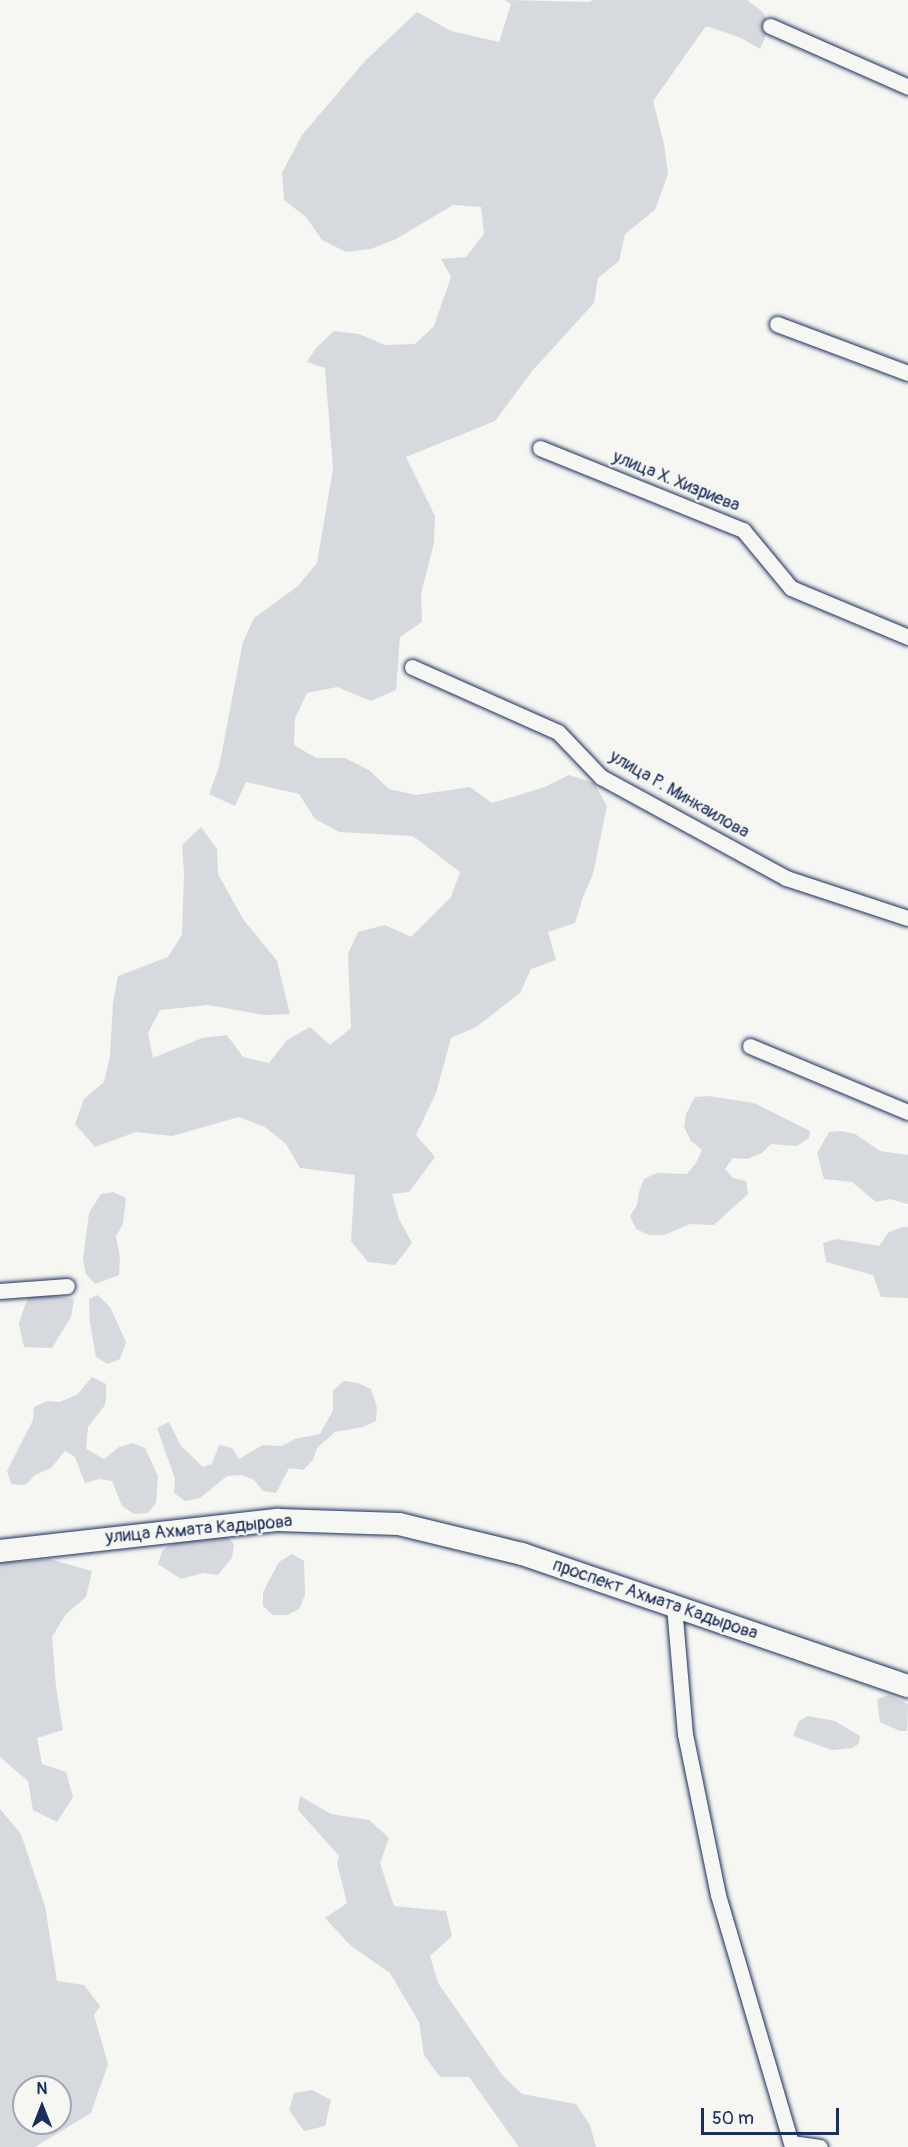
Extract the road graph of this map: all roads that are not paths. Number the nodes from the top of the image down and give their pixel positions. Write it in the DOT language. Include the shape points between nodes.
graph roads {
  1 [pos="770,26"];
  2 [pos="908,87"];
  3 [pos="777,324"];
  4 [pos="908,373"];
  5 [pos="540,448"];
  6 [pos="908,637"];
  7 [pos="412,667"];
  8 [pos="908,918"];
  9 [pos="750,1046"];
  10 [pos="908,1112"];
  11 [pos="67,1286"];
  12 [pos="0,1291"];
  13 [pos="399,1524"];
  14 [pos="0,1551"];
  15 [pos="674,1606"];
  16 [pos="908,1686"];
  17 [pos="820,2147"];
  1 -- 2 [label="street"];
  3 -- 4 [label="street"];
  5 -- 6 [label="street, улица Х. Хизриева" via="743,530 791,588"];
  7 -- 8 [label="street, улица Р. Минкаилова" via="558,732 602,777 786,878"];
  9 -- 10 [label="street"];
  11 -- 12 [label="street"];
  13 -- 14 [label="street, улица Ахмата Кадырова" via="278,1520"];
  13 -- 15 [label="street, проспект Ахмата Кадырова" via="522,1554"];
  15 -- 16 [label="street, проспект Ахмата Кадырова"];
  15 -- 17 [label="street" via="685,1734 718,1895 791,2143"];
}
